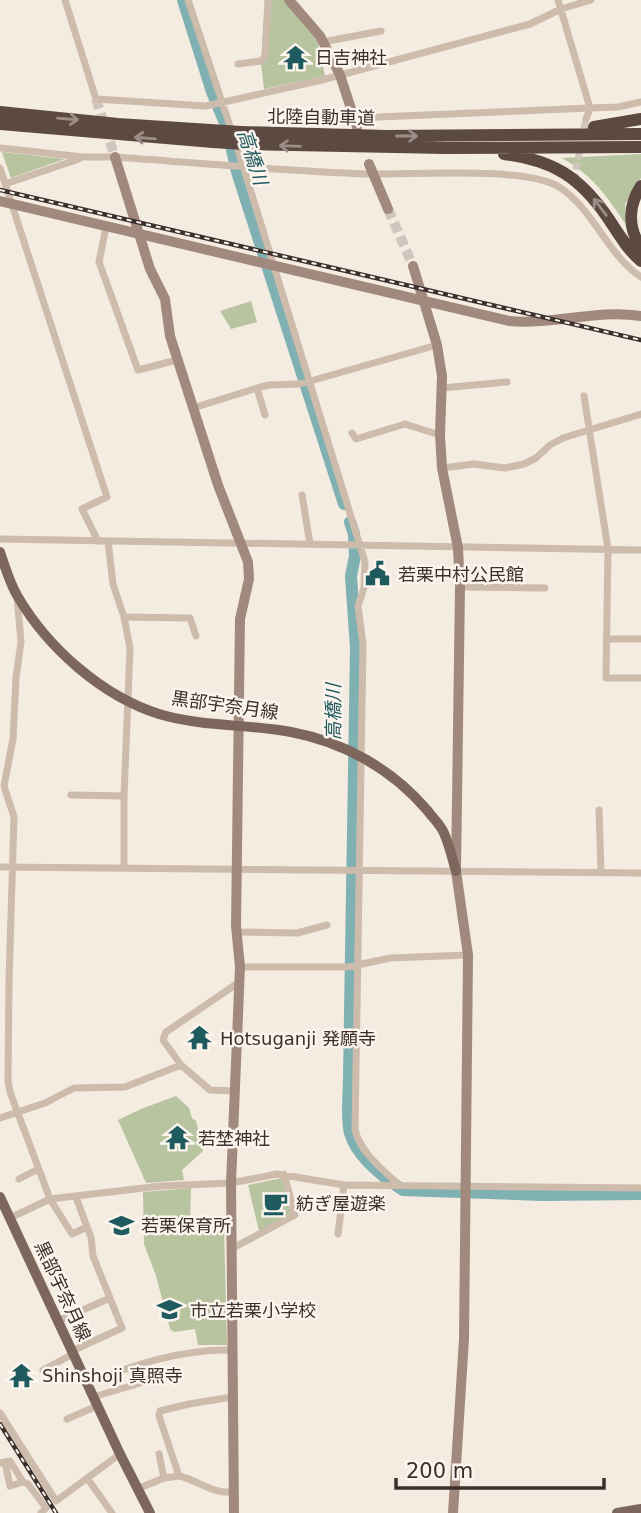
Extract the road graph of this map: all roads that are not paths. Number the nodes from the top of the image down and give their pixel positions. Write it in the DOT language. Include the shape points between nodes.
graph roads {
  1 [pos="65,0"];
  2 [pos="188,0"];
  3 [pos="268,0"];
  4 [pos="289,0"];
  5 [pos="558,0"];
  6 [pos="591,0"];
  7 [pos="561,9"];
  8 [pos="381,31"];
  9 [pos="323,42"];
  10 [pos="237,64"];
  11 [pos="340,75"];
  12 [pos="641,102"];
  13 [pos="221,103"];
  14 [pos="590,108"];
  15 [pos="0,112"];
  16 [pos="586,119"];
  17 [pos="641,119"];
  18 [pos="355,122"];
  19 [pos="0,124"];
  20 [pos="641,134"];
  21 [pos="212,136"];
  22 [pos="444,136"];
  23 [pos="242,138"];
  24 [pos="337,147"];
  25 [pos="641,147"];
  26 [pos="0,148"];
  27 [pos="83,157"];
  28 [pos="115,157"];
  29 [pos="244,166"];
  30 [pos="0,168"];
  31 [pos="370,169"];
  32 [pos="5,184"];
  33 [pos="573,186"];
  34 [pos="641,186"];
  35 [pos="570,197"];
  36 [pos="0,201"];
  37 [pos="11,203"];
  38 [pos="388,209"];
  39 [pos="106,227"];
  40 [pos="140,235"];
  41 [pos="641,248"];
  42 [pos="641,261"];
  43 [pos="413,266"];
  44 [pos="275,268"];
  45 [pos="641,277"];
  46 [pos="424,302"];
  47 [pos="641,316"];
  48 [pos="437,345"];
  49 [pos="177,359"];
  50 [pos="310,381"];
  51 [pos="506,382"];
  52 [pos="257,388"];
  53 [pos="442,388"];
  54 [pos="584,396"];
  55 [pos="193,408"];
  56 [pos="641,414"];
  57 [pos="264,415"];
  58 [pos="589,431"];
  59 [pos="352,433"];
  60 [pos="440,435"];
  61 [pos="442,468"];
  62 [pos="302,495"];
  63 [pos="0,539"];
  64 [pos="98,541"];
  65 [pos="108,541"];
  66 [pos="242,543"];
  67 [pos="310,544"];
  68 [pos="361,545"];
  69 [pos="458,548"];
  70 [pos="608,550"];
  71 [pos="641,550"];
  72 [pos="0,552"];
  73 [pos="460,587"];
  74 [pos="545,588"];
  75 [pos="17,596"];
  76 [pos="124,617"];
  77 [pos="196,636"];
  78 [pos="607,639"];
  79 [pos="641,639"];
  80 [pos="641,678"];
  81 [pos="128,700"];
  82 [pos="239,727"];
  83 [pos="361,757"];
  84 [pos="71,796"];
  85 [pos="124,796"];
  86 [pos="599,810"];
  87 [pos="0,867"];
  88 [pos="11,867"];
  89 [pos="124,868"];
  90 [pos="237,869"];
  91 [pos="359,870"];
  92 [pos="456,871"];
  93 [pos="601,872"];
  94 [pos="641,873"];
  95 [pos="327,925"];
  96 [pos="237,932"];
  97 [pos="468,955"];
  98 [pos="358,965"];
  99 [pos="240,967"];
  100 [pos="4,980"];
  101 [pos="238,983"];
  102 [pos="4,1059"];
  103 [pos="181,1065"];
  104 [pos="234,1091"];
  105 [pos="10,1092"];
  106 [pos="0,1094"];
  107 [pos="17,1111"];
  108 [pos="0,1118"];
  109 [pos="38,1169"];
  110 [pos="284,1174"];
  111 [pos="19,1179"];
  112 [pos="231,1182"];
  113 [pos="398,1184"];
  114 [pos="344,1185"];
  115 [pos="464,1185"];
  116 [pos="641,1188"];
  117 [pos="0,1197"];
  118 [pos="76,1197"];
  119 [pos="50,1199"];
  120 [pos="10,1218"];
  121 [pos="87,1227"];
  122 [pos="338,1234"];
  123 [pos="231,1249"];
  124 [pos="110,1298"];
  125 [pos="58,1321"];
  126 [pos="232,1350"];
  127 [pos="73,1353"];
  128 [pos="43,1370"];
  129 [pos="86,1382"];
  130 [pos="144,1382"];
  131 [pos="232,1397"];
  132 [pos="95,1402"];
  133 [pos="0,1413"];
  134 [pos="67,1419"];
  135 [pos="120,1454"];
  136 [pos="159,1454"];
  137 [pos="2,1462"];
  138 [pos="179,1476"];
  139 [pos="88,1478"];
  140 [pos="164,1479"];
  141 [pos="23,1482"];
  142 [pos="137,1489"];
  143 [pos="232,1492"];
  144 [pos="641,1509"];
  145 [pos="40,1513"];
  146 [pos="112,1513"];
  147 [pos="150,1513"];
  148 [pos="234,1513"];
  149 [pos="453,1513"];
  150 [pos="617,1513"];
  1 -- 13 [label="street" via="96,99"];
  2 -- 13 [label="street"];
  3 -- 10 [label="street" via="265,57"];
  4 -- 9 [label="street"];
  5 -- 7 [label="street"];
  6 -- 7 [label="street"];
  7 -- 11 [label="street" via="530,24"];
  7 -- 14 [label="street"];
  8 -- 9 [label="street"];
  9 -- 11 [label="street"];
  11 -- 13 [label="street"];
  11 -- 18 [label="street"];
  12 -- 14 [label="street"];
  13 -- 29 [label="street"];
  14 -- 16 [label="street"];
  14 -- 18 [label="street"];
  15 -- 21 [label="highway, 北陸自動車道, one-way"];
  17 -- 22 [label="highway" via="604,127"];
  21 -- 19 [label="highway, 北陸自動車道, one-way" via="61,131"];
  20 -- 22 [label="highway, 北陸自動車道"];
  21 -- 23 [label="highway, 北陸自動車道, bridge"];
  23 -- 22 [label="highway, 北陸自動車道, one-way"];
  24 -- 23 [label="highway, 北陸自動車道, one-way"];
  24 -- 25 [label="highway, 北陸自動車道"];
  42 -- 24 [label="highway, one-way" via="588,191 547,163 501,154"];
  26 -- 27 [label="street"];
  27 -- 28 [label="street"];
  27 -- 32 [label="street"];
  28 -- 29 [label="street"];
  28 -- 40 [label="street"];
  29 -- 31 [label="street"];
  29 -- 44 [label="street"];
  30 -- 32 [label="street"];
  31 -- 35 [label="street" via="528,178 558,187"];
  31 -- 38 [label="street"];
  32 -- 37 [label="street"];
  33 -- 35 [label="street"];
  34 -- 41 [label="highway" via="631,223"];
  35 -- 45 [label="street"];
  36 -- 37 [label="street"];
  37 -- 39 [label="street"];
  37 -- 64 [label="street" via="103,482 107,498 82,509"];
  39 -- 40 [label="street"];
  39 -- 49 [label="street" via="99,262 138,370"];
  40 -- 44 [label="street"];
  40 -- 49 [label="street" via="165,299"];
  43 -- 46 [label="street"];
  44 -- 46 [label="street"];
  44 -- 50 [label="street"];
  46 -- 47 [label="street" via="532,323 592,315"];
  46 -- 48 [label="street"];
  48 -- 50 [label="street"];
  48 -- 53 [label="street"];
  49 -- 55 [label="street"];
  50 -- 52 [label="street"];
  50 -- 68 [label="street"];
  51 -- 53 [label="street"];
  52 -- 55 [label="street"];
  52 -- 57 [label="street"];
  53 -- 60 [label="street"];
  54 -- 58 [label="street"];
  55 -- 66 [label="street"];
  56 -- 58 [label="street"];
  58 -- 61 [label="street" via="556,442 524,464"];
  58 -- 70 [label="street"];
  59 -- 60 [label="street" via="356,439 405,424"];
  60 -- 61 [label="street"];
  61 -- 69 [label="street"];
  62 -- 67 [label="street"];
  63 -- 64 [label="street"];
  64 -- 65 [label="street"];
  65 -- 66 [label="street"];
  65 -- 76 [label="street" via="113,584"];
  66 -- 67 [label="street"];
  66 -- 82 [label="street" via="249,579 240,620"];
  67 -- 68 [label="street"];
  68 -- 69 [label="street"];
  68 -- 83 [label="street" via="366,574 358,606 363,644"];
  69 -- 70 [label="street"];
  69 -- 73 [label="street"];
  70 -- 71 [label="street"];
  70 -- 78 [label="street"];
  72 -- 75 [label="main road, 黒部宇奈月線"];
  73 -- 74 [label="street"];
  73 -- 92 [label="street"];
  75 -- 81 [label="main road, 黒部宇奈月線" via="67,656 95,681"];
  75 -- 88 [label="street" via="21,642 4,786 14,817"];
  76 -- 77 [label="street" via="190,618"];
  76 -- 81 [label="street" via="130,648"];
  78 -- 79 [label="street"];
  78 -- 80 [label="street" via="606,678"];
  81 -- 82 [label="main road, 黒部宇奈月線" via="159,713"];
  81 -- 85 [label="street"];
  82 -- 83 [label="main road, 黒部宇奈月線" via="316,738"];
  82 -- 90 [label="street"];
  83 -- 91 [label="street"];
  83 -- 92 [label="main road, 黒部宇奈月線" via="413,794 441,828"];
  84 -- 85 [label="street"];
  85 -- 89 [label="street"];
  86 -- 93 [label="street"];
  87 -- 88 [label="street"];
  88 -- 89 [label="street"];
  88 -- 100 [label="street"];
  89 -- 90 [label="street"];
  90 -- 91 [label="street"];
  90 -- 96 [label="street"];
  91 -- 92 [label="street"];
  91 -- 98 [label="street"];
  92 -- 93 [label="street"];
  92 -- 97 [label="street"];
  93 -- 94 [label="street"];
  95 -- 96 [label="street" via="297,933"];
  96 -- 99 [label="street"];
  97 -- 98 [label="street" via="390,958"];
  97 -- 115 [label="street"];
  98 -- 99 [label="street"];
  98 -- 113 [label="street" via="355,1130 365,1151"];
  99 -- 101 [label="street"];
  100 -- 102 [label="street"];
  101 -- 103 [label="street" via="166,1032 163,1040"];
  101 -- 104 [label="street"];
  102 -- 105 [label="street"];
  103 -- 104 [label="street" via="210,1090"];
  103 -- 107 [label="street" via="125,1087 74,1088"];
  104 -- 112 [label="street"];
  105 -- 106 [label="street"];
  105 -- 107 [label="street"];
  107 -- 108 [label="street"];
  107 -- 109 [label="street"];
  109 -- 111 [label="street"];
  109 -- 119 [label="street"];
  110 -- 112 [label="street"];
  110 -- 114 [label="street"];
  110 -- 123 [label="street" via="295,1215"];
  112 -- 118 [label="street"];
  112 -- 123 [label="street"];
  113 -- 114 [label="street"];
  113 -- 115 [label="street"];
  114 -- 122 [label="street"];
  115 -- 116 [label="street"];
  115 -- 149 [label="street" via="464,1339"];
  117 -- 120 [label="main road, 黒部宇奈月線"];
  118 -- 119 [label="street"];
  118 -- 121 [label="street"];
  119 -- 120 [label="street"];
  119 -- 121 [label="street" via="72,1234"];
  120 -- 125 [label="main road, 黒部宇奈月線"];
  121 -- 124 [label="street"];
  123 -- 126 [label="street"];
  124 -- 125 [label="street"];
  124 -- 127 [label="street" via="122,1328"];
  125 -- 127 [label="main road, 黒部宇奈月線"];
  126 -- 129 [label="street" via="192,1351"];
  126 -- 131 [label="street"];
  127 -- 128 [label="street"];
  127 -- 129 [label="main road, 黒部宇奈月線"];
  129 -- 132 [label="main road, 黒部宇奈月線"];
  130 -- 132 [label="street"];
  131 -- 138 [label="street" via="160,1411"];
  131 -- 143 [label="street"];
  132 -- 134 [label="street"];
  132 -- 135 [label="main road, 黒部宇奈月線"];
  133 -- 139 [label="street" via="55,1501"];
  135 -- 139 [label="street"];
  135 -- 142 [label="main road, 黒部宇奈月線"];
  136 -- 140 [label="street"];
  137 -- 141 [label="street" via="10,1461"];
  137 -- 141 [label="street" via="10,1486"];
  138 -- 140 [label="street"];
  138 -- 143 [label="street" via="217,1492"];
  139 -- 146 [label="street"];
  140 -- 142 [label="street"];
  141 -- 145 [label="street" via="46,1508"];
  142 -- 147 [label="main road, 黒部宇奈月線"];
  143 -- 148 [label="street"];
  144 -- 150 [label="main road"];
}
